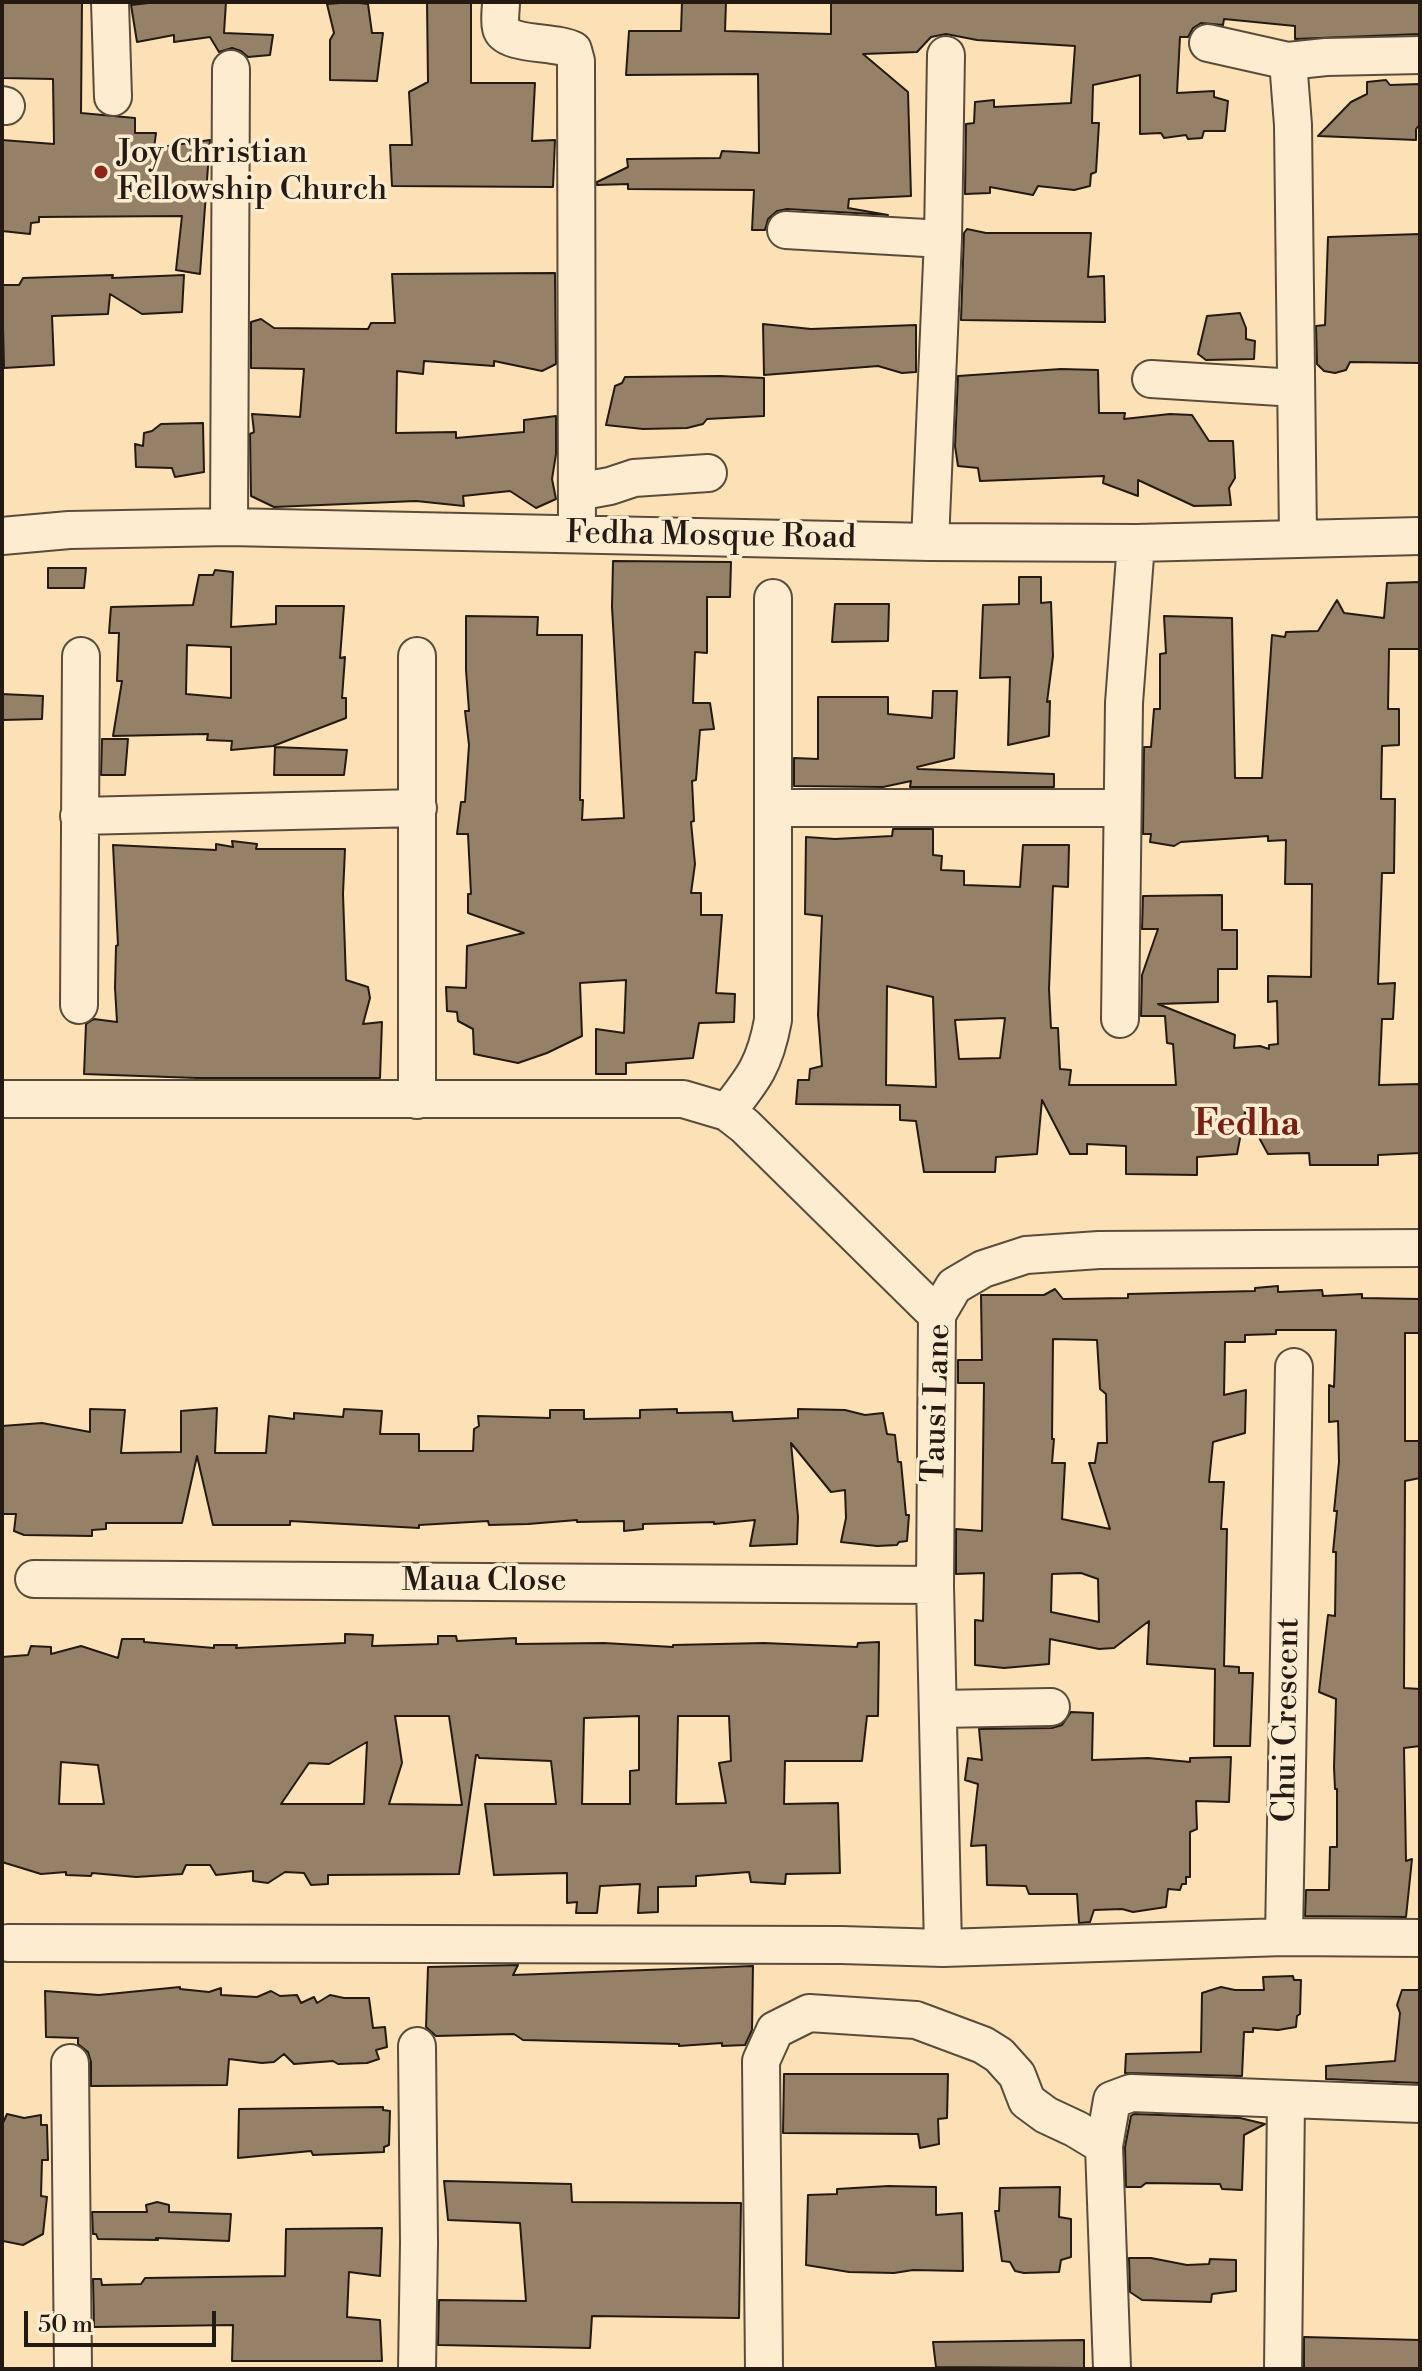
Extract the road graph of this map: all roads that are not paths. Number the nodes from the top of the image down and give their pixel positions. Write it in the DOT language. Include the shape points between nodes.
graph roads {
  1 [pos="110,2"];
  2 [pos="501,2"];
  3 [pos="1208,43"];
  4 [pos="946,55"];
  5 [pos="1420,55"];
  6 [pos="1288,61"];
  7 [pos="231,69"];
  8 [pos="113,97"];
  9 [pos="786,230"];
  10 [pos="943,239"];
  11 [pos="1151,379"];
  12 [pos="1296,388"];
  13 [pos="708,473"];
  14 [pos="577,492"];
  15 [pos="229,527"];
  16 [pos="577,533"];
  17 [pos="2,536"];
  18 [pos="1420,536"];
  19 [pos="1298,537"];
  20 [pos="930,542"];
  21 [pos="1136,543"];
  22 [pos="773,598"];
  23 [pos="81,656"];
  24 [pos="417,656"];
  25 [pos="418,808"];
  26 [pos="774,808"];
  27 [pos="1122,808"];
  28 [pos="79,816"];
  29 [pos="79,1005"];
  30 [pos="1120,1019"];
  31 [pos="2,1099"];
  32 [pos="417,1100"];
  33 [pos="727,1112"];
  34 [pos="1420,1248"];
  35 [pos="937,1315"];
  36 [pos="1294,1367"];
  37 [pos="34,1579"];
  38 [pos="935,1585"];
  39 [pos="1051,1707"];
  40 [pos="938,1709"];
  41 [pos="1284,1937"];
  42 [pos="1420,1938"];
  43 [pos="8,1943"];
  44 [pos="943,1948"];
  45 [pos="417,2046"];
  46 [pos="70,2063"];
  47 [pos="1286,2099"];
  48 [pos="1420,2104"];
  49 [pos="1104,2146"];
  50 [pos="73,2369"];
  51 [pos="417,2369"];
  52 [pos="764,2369"];
  53 [pos="1112,2369"];
  54 [pos="1283,2369"];
  1 -- 8 [label="street"];
  2 -- 14 [label="street" via="504,35 565,45 576,61"];
  3 -- 6 [label="street"];
  4 -- 10 [label="street"];
  5 -- 6 [label="street"];
  6 -- 12 [label="street"];
  7 -- 15 [label="street"];
  9 -- 10 [label="street"];
  10 -- 20 [label="street"];
  11 -- 12 [label="street"];
  12 -- 19 [label="street"];
  13 -- 14 [label="street" via="634,478"];
  14 -- 16 [label="street"];
  15 -- 16 [label="street, Fedha Mosque Road"];
  15 -- 17 [label="street, Fedha Mosque Road"];
  16 -- 20 [label="street, Fedha Mosque Road"];
  18 -- 19 [label="street, Fedha Mosque Road"];
  19 -- 21 [label="street, Fedha Mosque Road"];
  20 -- 21 [label="street, Fedha Mosque Road"];
  21 -- 27 [label="street"];
  22 -- 26 [label="street"];
  23 -- 28 [label="street"];
  24 -- 25 [label="street"];
  25 -- 28 [label="street"];
  25 -- 32 [label="street"];
  26 -- 27 [label="street"];
  26 -- 33 [label="street" via="773,1020 755,1077"];
  27 -- 30 [label="street"];
  28 -- 29 [label="street"];
  31 -- 32 [label="street"];
  32 -- 33 [label="street" via="683,1099"];
  33 -- 35 [label="street"];
  34 -- 35 [label="street, Tausi Lane" via="1026,1255 983,1269 954,1286"];
  35 -- 38 [label="street, Tausi Lane"];
  36 -- 41 [label="street, Chui Crescent"];
  37 -- 38 [label="street, Maua Close"];
  38 -- 40 [label="street, Tausi Lane"];
  39 -- 40 [label="street"];
  40 -- 44 [label="street, Tausi Lane"];
  41 -- 42 [label="street"];
  41 -- 44 [label="street"];
  43 -- 44 [label="street"];
  45 -- 51 [label="street"];
  46 -- 50 [label="street"];
  47 -- 48 [label="street"];
  47 -- 49 [label="street" via="1131,2093 1112,2100"];
  47 -- 54 [label="street"];
  49 -- 52 [label="street" via="1027,2101 1017,2075 999,2055 916,2020 809,2013 775,2030 761,2061"];
  49 -- 53 [label="street"];
}
